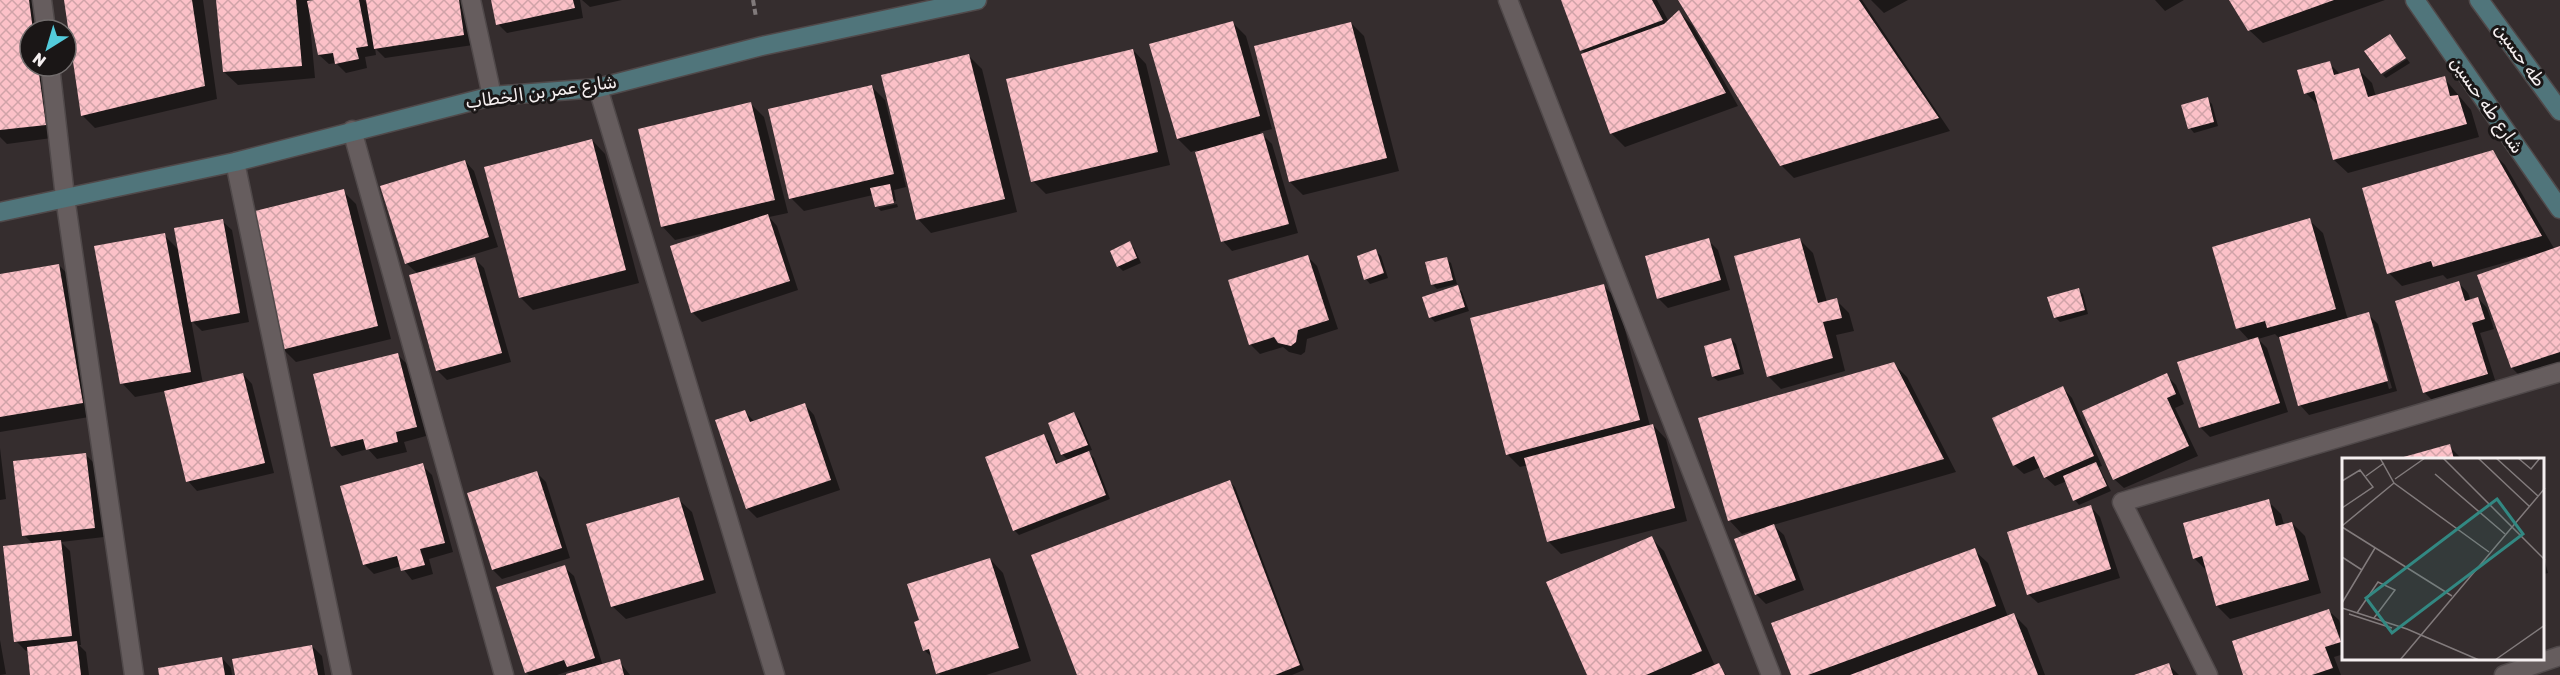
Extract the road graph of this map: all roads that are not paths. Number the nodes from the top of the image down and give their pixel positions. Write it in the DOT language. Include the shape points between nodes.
graph roads {
  1 [pos="42,0"];
  2 [pos="471,0"];
  3 [pos="977,0"];
  4 [pos="1508,0"];
  5 [pos="2415,0"];
  6 [pos="2479,0"];
  7 [pos="44,18"];
  8 [pos="51,78"];
  9 [pos="598,88"];
  10 [pos="492,96"];
  11 [pos="2560,111"];
  12 [pos="352,130"];
  13 [pos="235,162"];
  14 [pos="65,197"];
  15 [pos="2560,209"];
  16 [pos="0,212"];
  17 [pos="2560,372"];
  18 [pos="2560,656"];
  19 [pos="134,675"];
  20 [pos="342,675"];
  21 [pos="504,675"];
  22 [pos="775,675"];
  23 [pos="1771,675"];
  24 [pos="2208,675"];
  25 [pos="2504,675"];
  1 -- 7 [label="street"];
  2 -- 10 [label="street"];
  3 -- 9 [label="main road, شارع عمر بن الخطاب" via="762,46"];
  4 -- 23 [label="street"];
  5 -- 15 [label="main road, شارع طه حسين"];
  6 -- 11 [label="main road, طه حسين"];
  8 -- 14 [label="street"];
  9 -- 10 [label="main road, شارع عمر بن الخطاب"];
  9 -- 22 [label="street"];
  10 -- 12 [label="main road, شارع عمر بن الخطاب"];
  12 -- 13 [label="main road, شارع عمر بن الخطاب"];
  12 -- 21 [label="street"];
  13 -- 14 [label="main road, شارع عمر بن الخطاب"];
  13 -- 20 [label="street"];
  14 -- 16 [label="main road, شارع عمر بن الخطاب"];
  14 -- 19 [label="street"];
  17 -- 24 [label="street" via="2122,501"];
  18 -- 25 [label="street"];
}
